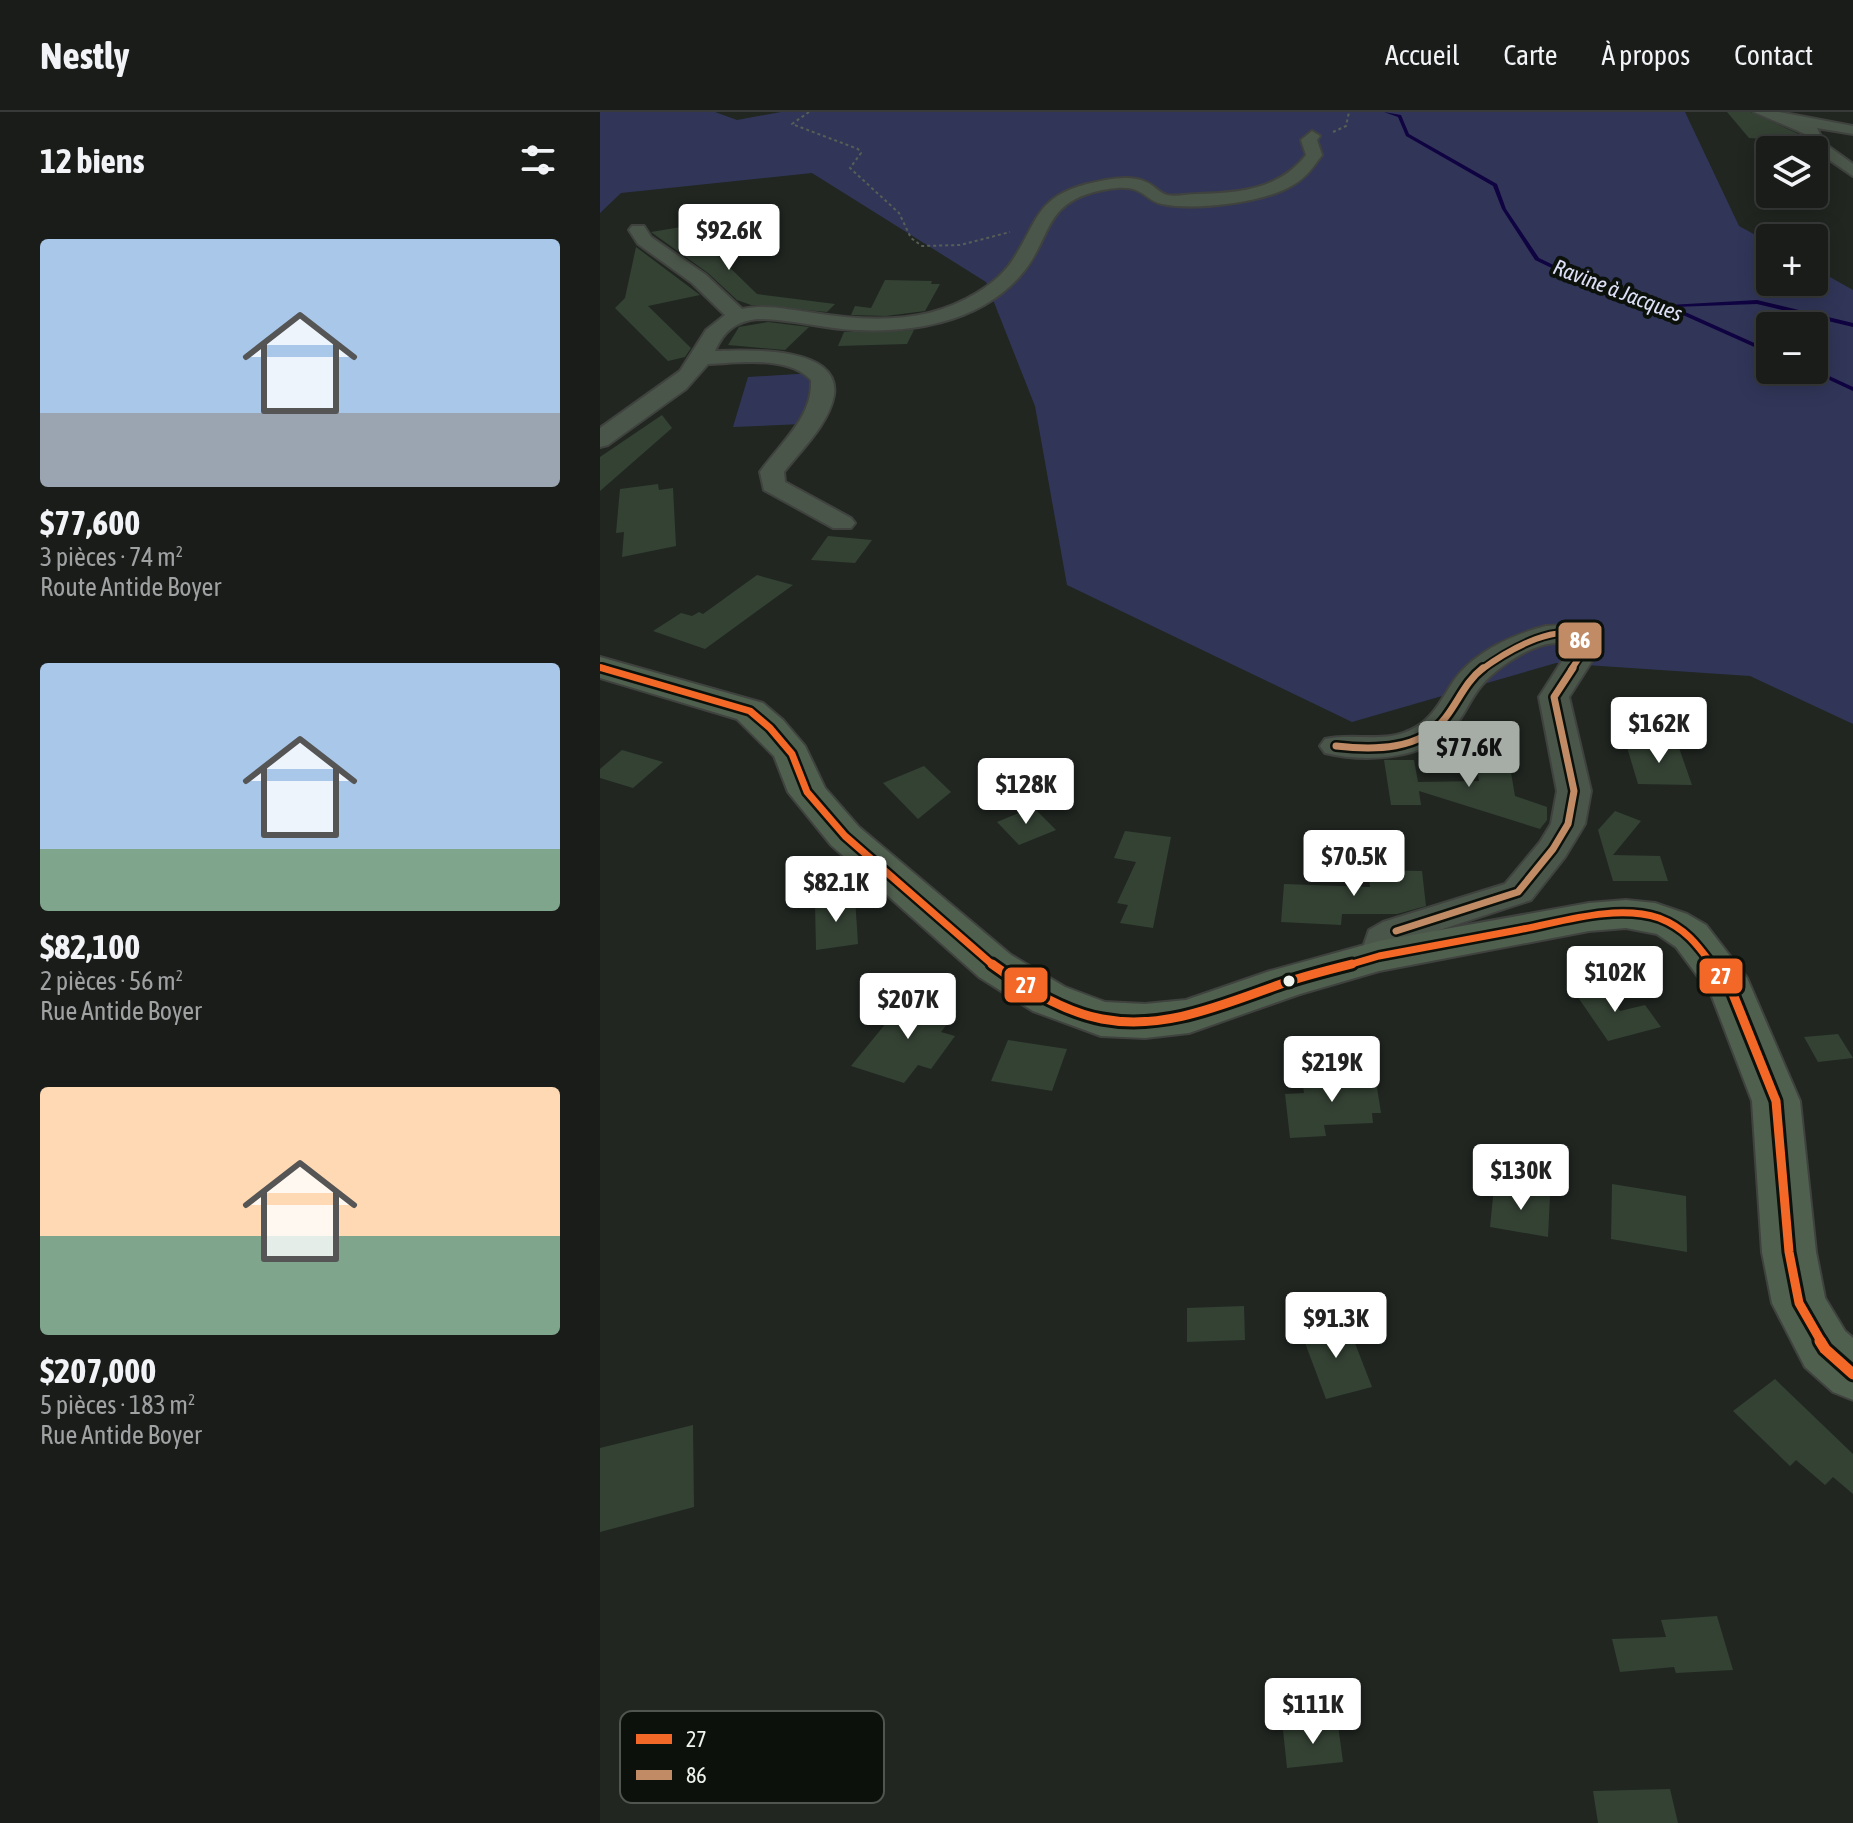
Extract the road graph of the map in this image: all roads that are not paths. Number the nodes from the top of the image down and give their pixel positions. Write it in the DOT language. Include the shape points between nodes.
graph roads {
  1 [pos="1761,112"];
  2 [pos="1778,114"];
  3 [pos="1853,130"];
  4 [pos="1312,136"];
  5 [pos="1853,171"];
  6 [pos="638,230"];
  7 [pos="738,316"];
  8 [pos="701,358"];
  9 [pos="600,440"];
  10 [pos="842,523"];
  11 [pos="600,667"];
  12 [pos="1336,746"];
  13 [pos="1379,956"];
  14 [pos="1853,1374"];
  1 -- 2 [label="street"];
  2 -- 3 [label="street"];
  2 -- 5 [label="street" via="1812,131 1817,145"];
  4 -- 7 [label="street" via="1310,161 1281,186 1265,192 1167,200 1135,184 1104,186 1055,204 1021,262 988,291 950,313 871,324 778,313"];
  6 -- 7 [label="street"];
  7 -- 8 [label="street" via="715,329"];
  8 -- 9 [label="street" via="689,374"];
  8 -- 10 [label="street" via="753,356 794,362 823,375 821,401 772,472 773,485"];
  11 -- 13 [label="main road" via="750,711 792,754 807,792 845,836 995,966 1049,999 1101,1019 1189,1016"];
  12 -- 13 [label="street" via="1363,749 1419,738 1438,726 1471,677 1489,664 1542,637 1573,635 1582,642 1584,650 1554,697 1574,791 1568,824 1553,849 1518,892 1396,931 1382,939"];
  13 -- 14 [label="main road" via="1626,914 1655,917 1691,936 1731,989 1776,1101 1789,1252 1799,1303 1825,1349"];
}
